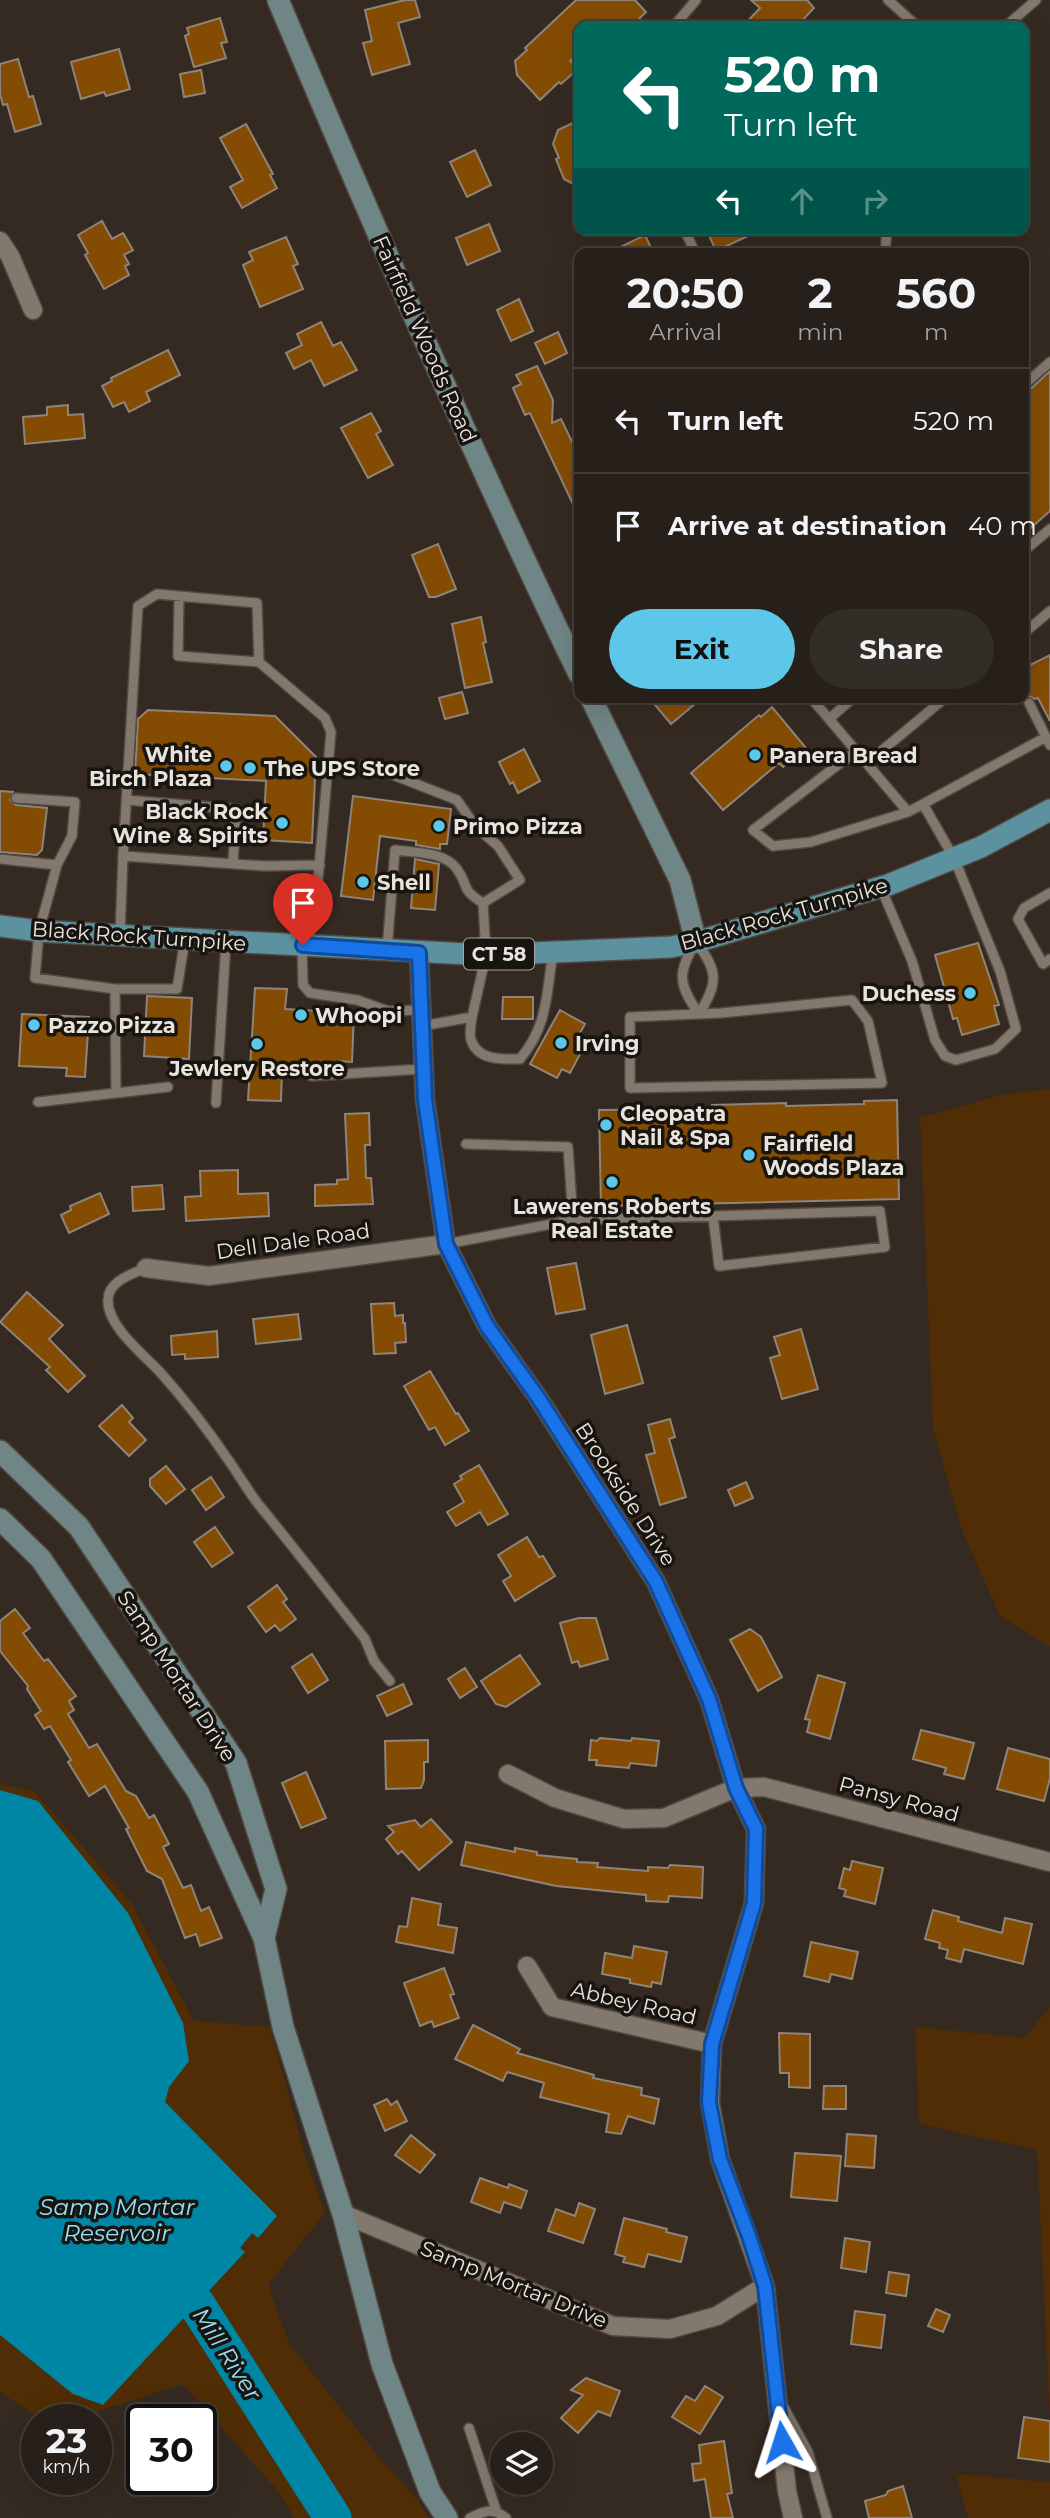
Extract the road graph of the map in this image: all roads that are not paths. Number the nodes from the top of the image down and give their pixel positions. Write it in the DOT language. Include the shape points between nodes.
graph roads {
  1 [pos="278,0"];
  2 [pos="696,0"];
  3 [pos="888,0"];
  4 [pos="1036,0"];
  5 [pos="678,21"];
  6 [pos="911,21"];
  7 [pos="1012,21"];
  8 [pos="0,240"];
  9 [pos="33,310"];
  10 [pos="1050,362"];
  11 [pos="1029,381"];
  12 [pos="1050,529"];
  13 [pos="1029,547"];
  14 [pos="179,597"];
  15 [pos="1050,611"];
  16 [pos="1029,629"];
  17 [pos="259,662"];
  18 [pos="574,664"];
  19 [pos="593,703"];
  20 [pos="815,703"];
  21 [pos="847,703"];
  22 [pos="939,703"];
  23 [pos="1029,703"];
  24 [pos="829,719"];
  25 [pos="1048,741"];
  26 [pos="856,751"];
  27 [pos="867,763"];
  28 [pos="365,764"];
  29 [pos="16,798"];
  30 [pos="126,800"];
  31 [pos="923,804"];
  32 [pos="1050,810"];
  33 [pos="908,812"];
  34 [pos="122,856"];
  35 [pos="954,858"];
  36 [pos="0,859"];
  37 [pos="233,864"];
  38 [pos="57,865"];
  39 [pos="320,865"];
  40 [pos="881,888"];
  41 [pos="1050,893"];
  42 [pos="483,903"];
  43 [pos="0,926"];
  44 [pos="39,931"];
  45 [pos="120,935"];
  46 [pos="185,939"];
  47 [pos="226,942"];
  48 [pos="696,943"];
  49 [pos="303,945"];
  50 [pos="387,950"];
  51 [pos="554,952"];
  52 [pos="419,953"];
  53 [pos="486,955"];
  54 [pos="1050,959"];
  55 [pos="115,989"];
  56 [pos="699,1014"];
  57 [pos="472,1017"];
  58 [pos="421,1018"];
  59 [pos="424,1069"];
  60 [pos="311,1076"];
  61 [pos="168,1087"];
  62 [pos="116,1093"];
  63 [pos="38,1102"];
  64 [pos="216,1103"];
  65 [pos="466,1144"];
  66 [pos="713,1216"];
  67 [pos="573,1220"];
  68 [pos="446,1244"];
  69 [pos="146,1268"];
  70 [pos="0,1451"];
  71 [pos="0,1519"];
  72 [pos="390,1681"];
  73 [pos="508,1774"];
  74 [pos="736,1788"];
  75 [pos="1050,1863"];
  76 [pos="264,1938"];
  77 [pos="527,1966"];
  78 [pos="712,2044"];
  79 [pos="343,2214"];
  80 [pos="765,2286"];
  81 [pos="776,2393"];
  82 [pos="468,2428"];
  83 [pos="496,2510"];
  84 [pos="447,2518"];
  85 [pos="470,2518"];
  86 [pos="506,2518"];
  87 [pos="793,2518"];
  88 [pos="827,2518"];
  1 -- 18 [label="main road, Fairfield Woods Road" via="513,538"];
  2 -- 5 [label="lane"];
  3 -- 6 [label="lane"];
  4 -- 7 [label="lane"];
  8 -- 9 [label="street"];
  10 -- 11 [label="lane"];
  12 -- 13 [label="lane"];
  14 -- 17 [label="lane" via="257,603"];
  14 -- 17 [label="lane" via="178,656"];
  14 -- 30 [label="lane" via="157,594 138,607"];
  15 -- 16 [label="lane"];
  17 -- 39 [label="lane" via="325,718 331,732"];
  19 -- 48 [label="main road" via="680,880"];
  20 -- 24 [label="lane"];
  21 -- 24 [label="lane"];
  22 -- 27 [label="lane"];
  23 -- 25 [label="lane"];
  24 -- 26 [label="lane"];
  25 -- 31 [label="lane"];
  26 -- 27 [label="lane"];
  26 -- 33 [label="lane" via="753,830 773,846 786,845 811,842"];
  27 -- 33 [label="lane"];
  28 -- 42 [label="lane" via="457,800 475,826 498,846 520,880"];
  29 -- 38 [label="lane" via="75,802 72,836"];
  30 -- 34 [label="lane"];
  30 -- 37 [label="lane" via="236,809"];
  31 -- 33 [label="lane"];
  31 -- 35 [label="lane"];
  32 -- 35 [label="main road, Black Rock Turnpike / CT 58"];
  34 -- 37 [label="lane"];
  34 -- 45 [label="lane"];
  35 -- 40 [label="main road, Black Rock Turnpike / CT 58"];
  35 -- 40 [label="lane" via="1000,971 1016,1028 995,1049 956,1059 945,1055 935,1040 912,961"];
  36 -- 38 [label="lane"];
  37 -- 39 [label="lane"];
  38 -- 44 [label="lane"];
  39 -- 49 [label="lane"];
  40 -- 48 [label="main road, Black Rock Turnpike / CT 58"];
  41 -- 54 [label="lane" via="1024,908 1018,919 1043,964"];
  42 -- 50 [label="lane" via="466,892 457,869 442,857 395,850"];
  42 -- 53 [label="lane"];
  43 -- 44 [label="main road, Black Rock Turnpike / CT 58"];
  44 -- 45 [label="main road, Black Rock Turnpike / CT 58"];
  44 -- 55 [label="lane" via="35,978"];
  45 -- 46 [label="main road, Black Rock Turnpike / CT 58"];
  46 -- 47 [label="main road, Black Rock Turnpike / CT 58"];
  46 -- 55 [label="lane" via="177,989"];
  47 -- 49 [label="main road, Black Rock Turnpike / CT 58"];
  47 -- 64 [label="lane"];
  48 -- 51 [label="main road, Black Rock Turnpike / CT 58"];
  48 -- 56 [label="lane" via="682,964 684,993"];
  48 -- 56 [label="lane" via="711,962 713,991"];
  49 -- 50 [label="main road, Black Rock Turnpike / CT 58"];
  49 -- 58 [label="lane" via="305,989 310,993"];
  50 -- 52 [label="main road, Black Rock Turnpike / CT 58"];
  51 -- 53 [label="main road, Black Rock Turnpike / CT 58"];
  51 -- 57 [label="lane" via="541,1025 534,1043 520,1059 496,1059 480,1053 470,1039"];
  52 -- 53 [label="main road, Black Rock Turnpike / CT 58"];
  52 -- 58 [label="street, Brookside Drive"];
  53 -- 57 [label="lane"];
  55 -- 62 [label="lane"];
  56 -- 56 [label="lane" via="630,1017 629,1088 881,1083 868,1021 852,1000"];
  57 -- 58 [label="lane"];
  58 -- 59 [label="street, Brookside Drive"];
  59 -- 60 [label="lane"];
  59 -- 68 [label="street, Brookside Drive"];
  61 -- 62 [label="lane"];
  62 -- 63 [label="lane"];
  65 -- 67 [label="lane" via="568,1147"];
  66 -- 66 [label="lane" via="719,1266 885,1247 880,1211"];
  66 -- 67 [label="lane"];
  67 -- 68 [label="lane"];
  68 -- 69 [label="street, Dell Dale Road" via="209,1276"];
  68 -- 74 [label="street, Brookside Drive" via="487,1326 656,1582 709,1699"];
  69 -- 72 [label="lane" via="120,1280 111,1290 111,1316 201,1422 258,1504 365,1639 374,1661"];
  70 -- 76 [label="main road, Samp Mortar Drive" via="79,1527 236,1763 276,1889"];
  71 -- 76 [label="main road, Samp Mortar Drive" via="41,1559 198,1793"];
  73 -- 74 [label="street" via="555,1798 624,1819 664,1818"];
  74 -- 75 [label="street, Pansy Road" via="764,1787"];
  74 -- 78 [label="street, Brookside Drive" via="756,1829 754,1903"];
  76 -- 79 [label="main road, Samp Mortar Drive" via="283,2027"];
  77 -- 78 [label="street, Abbey Road" via="552,2007"];
  78 -- 80 [label="street, Brookside Drive" via="709,2103 720,2159"];
  79 -- 80 [label="street, Samp Mortar Drive" via="613,2326 670,2329 717,2316"];
  79 -- 84 [label="main road, Samp Mortar Drive" via="382,2364 429,2492"];
  80 -- 81 [label="street, Brookside Drive"];
  81 -- 87 [label="street, Brookside Drive"];
  81 -- 88 [label="lane" via="808,2452"];
  82 -- 83 [label="lane"];
  83 -- 85 [label="lane"];
  83 -- 86 [label="lane"];
}
